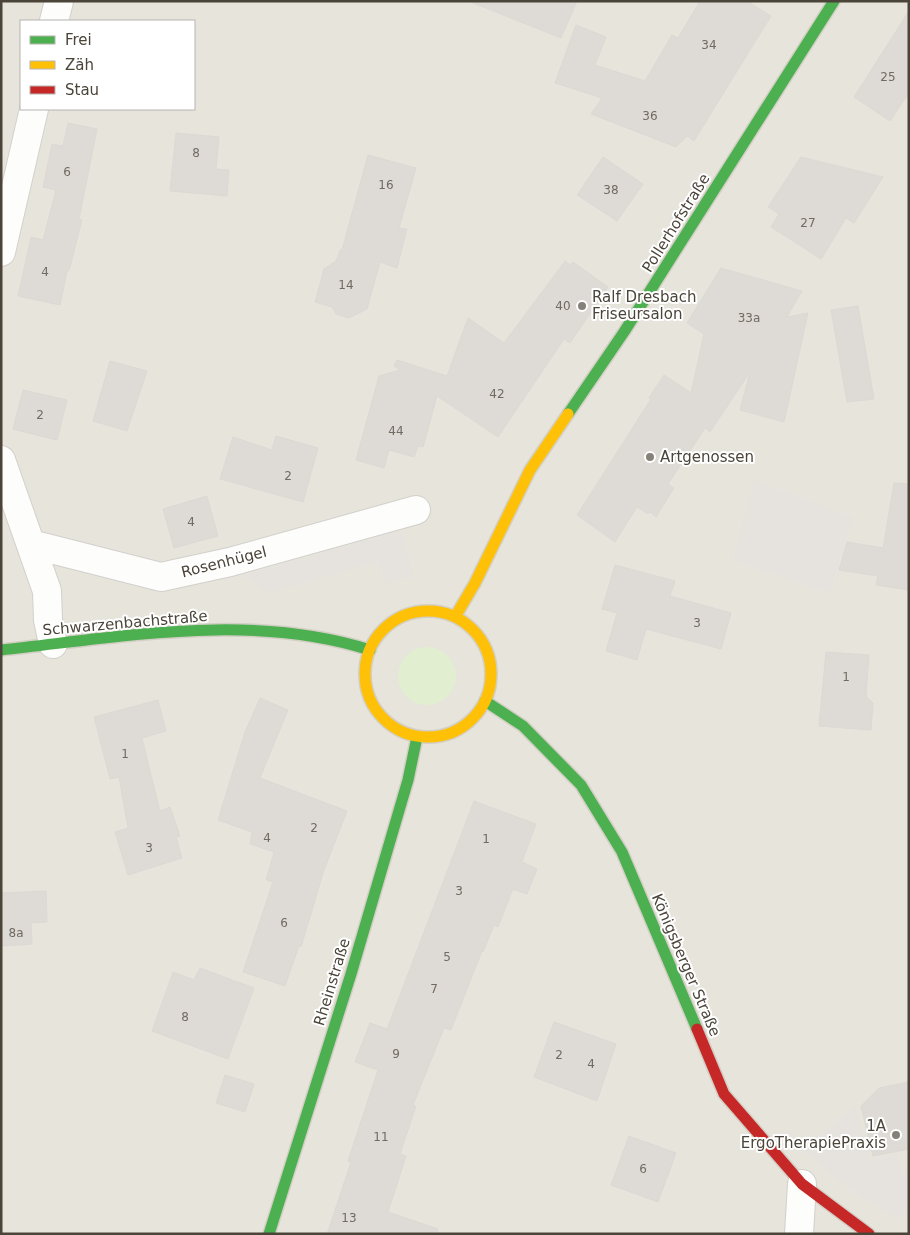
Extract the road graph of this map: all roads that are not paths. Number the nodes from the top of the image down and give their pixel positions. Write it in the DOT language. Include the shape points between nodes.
graph roads {
  1 [pos="59,1"];
  2 [pos="834,1"];
  3 [pos="54,20"];
  4 [pos="34,110"];
  5 [pos="1,252"];
  6 [pos="1,460"];
  7 [pos="416,510"];
  8 [pos="31,544"];
  9 [pos="455,617"];
  10 [pos="53,644"];
  11 [pos="1,650"];
  12 [pos="370,650"];
  13 [pos="485,702"];
  14 [pos="417,737"];
  15 [pos="802,1184"];
  16 [pos="269,1234"];
  17 [pos="799,1234"];
  18 [pos="869,1234"];
  1 -- 3 [label="street"];
  2 -- 9 [label="main road, Pollerhofstraße" via="624,332 530,470"];
  4 -- 5 [label="street"];
  6 -- 8 [label="street"];
  7 -- 8 [label="street, Rosenhügel" via="230,562 161,577"];
  8 -- 10 [label="street" via="47,591"];
  9 -- 12 [label="main road" via="431,611 406,615 384,629"];
  9 -- 13 [label="main road" via="475,632 488,653 491,678"];
  10 -- 11 [label="main road, Schwarzenbachstraße"];
  10 -- 12 [label="main road, Schwarzenbachstraße" via="197,630 248,630 308,635"];
  12 -- 14 [label="main road" via="365,678 372,704 391,726"];
  13 -- 14 [label="main road" via="478,713 457,731 431,738"];
  13 -- 15 [label="main road, Königsberger Straße" via="523,726 581,785 622,852 724,1094"];
  14 -- 16 [label="main road, Rheinstraße" via="408,780 354,965"];
  15 -- 17 [label="street"];
  15 -- 18 [label="main road, Königsberger Straße"];
}
